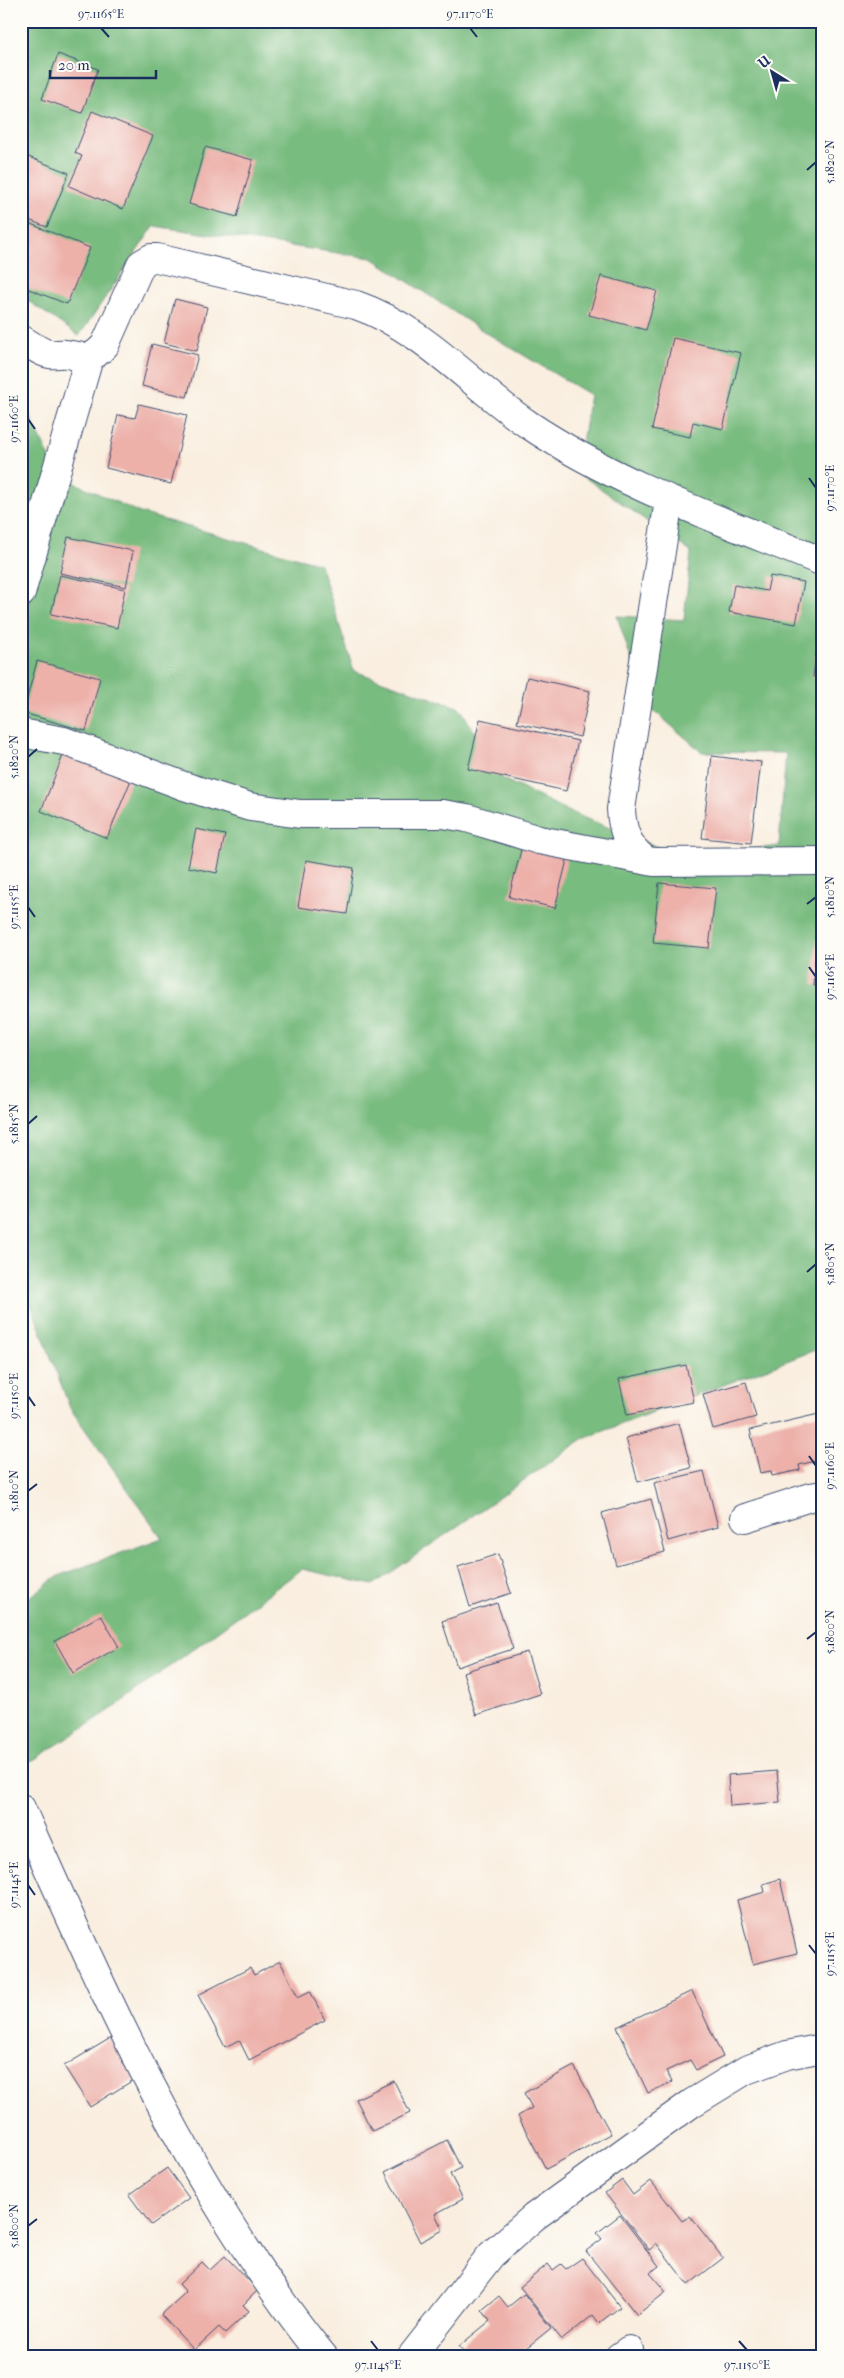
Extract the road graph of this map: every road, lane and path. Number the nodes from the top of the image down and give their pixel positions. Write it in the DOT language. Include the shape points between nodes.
graph roads {
  1 [pos="21,339"];
  2 [pos="88,358"];
  3 [pos="669,500"];
  4 [pos="823,562"];
  5 [pos="21,592"];
  6 [pos="21,733"];
  7 [pos="644,859"];
  8 [pos="823,861"];
  9 [pos="823,1495"];
  10 [pos="745,1518"];
  11 [pos="21,1808"];
  12 [pos="823,2048"];
  13 [pos="324,2357"];
  14 [pos="412,2357"];
  1 -- 2 [label="street" via="48,354"];
  2 -- 3 [label="street" via="98,354 105,345 141,264 150,258 356,305 382,314 420,338 529,424 590,460"];
  2 -- 5 [label="street"];
  3 -- 4 [label="street"];
  3 -- 7 [label="street" via="621,809 625,835 636,853"];
  6 -- 7 [label="street" via="64,741 184,786 250,806 300,814 443,814 539,840"];
  7 -- 8 [label="street" via="674,862"];
  9 -- 10 [label="street"];
  11 -- 13 [label="street" via="109,2003 190,2159 247,2251"];
  12 -- 14 [label="street" via="787,2055 746,2070 692,2103 534,2217 491,2255 469,2280"];
}
